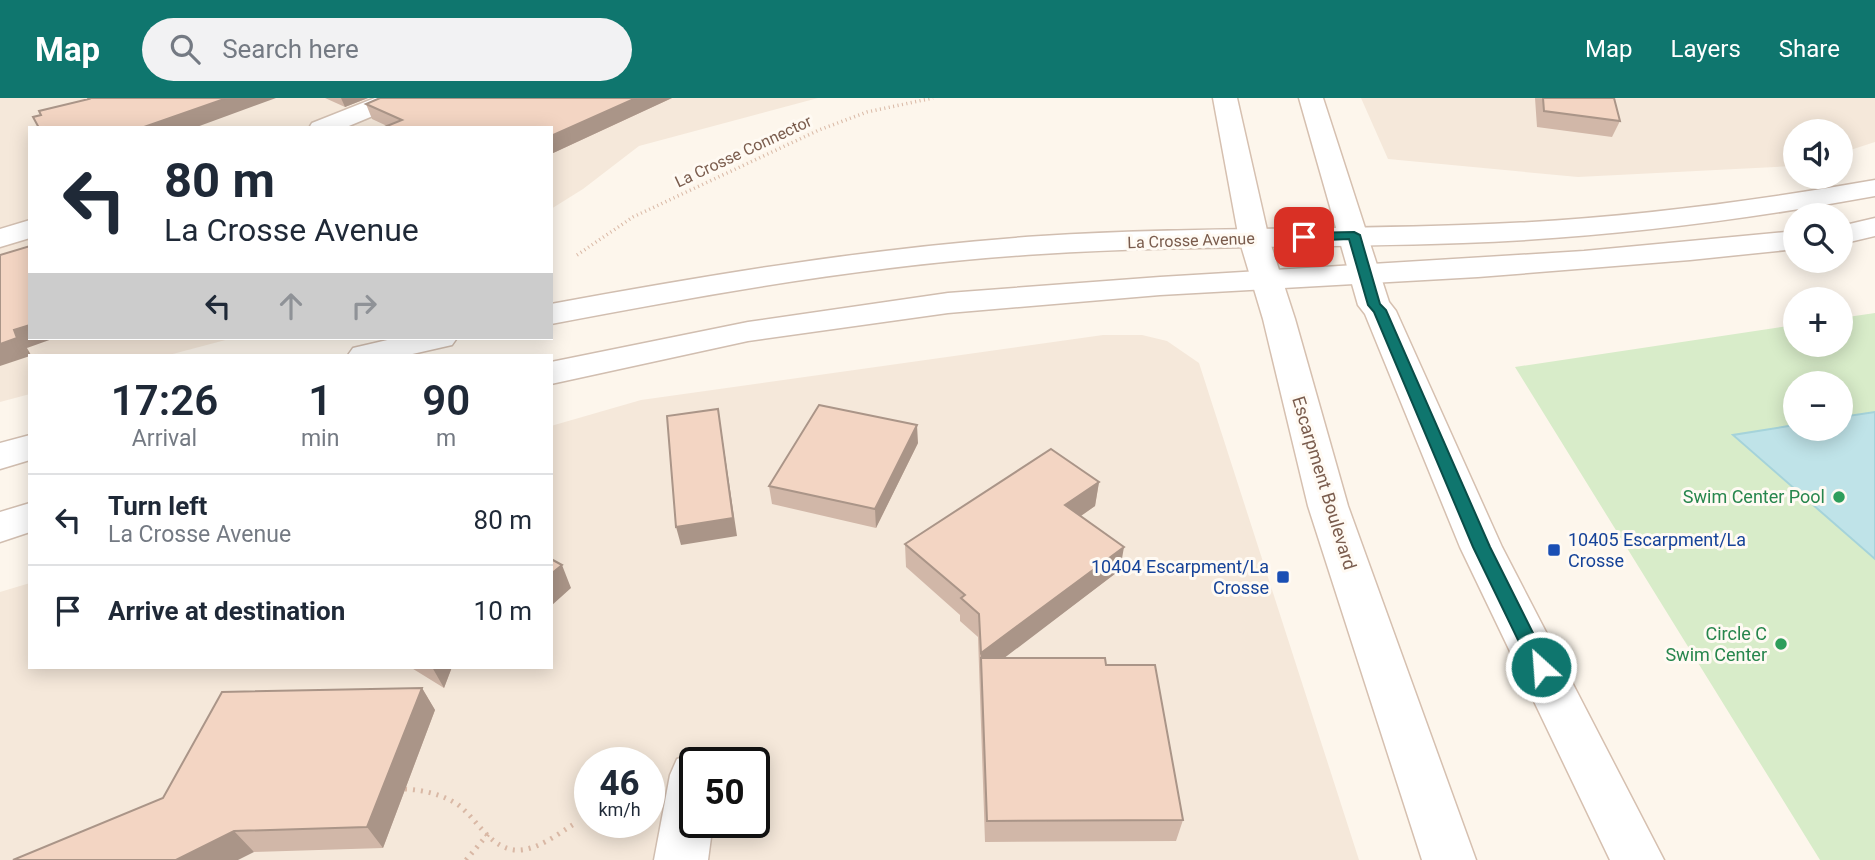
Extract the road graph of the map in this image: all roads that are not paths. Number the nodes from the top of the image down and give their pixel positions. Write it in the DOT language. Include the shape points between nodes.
graph roads {
  1 [pos="396,98"];
  2 [pos="1225,98"];
  3 [pos="1311,98"];
  4 [pos="326,126"];
  5 [pos="1870,193"];
  6 [pos="1875,228"];
  7 [pos="28,230"];
  8 [pos="1853,233"];
  9 [pos="0,238"];
  10 [pos="1254,239"];
  11 [pos="1783,242"];
  12 [pos="1360,255"];
  13 [pos="1265,281"];
  14 [pos="553,314"];
  15 [pos="431,340"];
  16 [pos="369,354"];
  17 [pos="553,373"];
  18 [pos="28,448"];
  19 [pos="0,456"];
  20 [pos="28,518"];
  21 [pos="0,527"];
  22 [pos="685,838"];
  23 [pos="681,860"];
  24 [pos="1449,860"];
  25 [pos="1637,860"];
  1 -- 4 [label="street"];
  2 -- 10 [label="street, Escarpment Boulevard"];
  3 -- 12 [label="street"];
  5 -- 12 [label="street, La Crosse Avenue" via="1574,227 1464,234"];
  6 -- 8 [label="street"];
  7 -- 9 [label="street"];
  10 -- 12 [label="street, La Crosse Avenue"];
  10 -- 13 [label="street, Escarpment Boulevard"];
  10 -- 14 [label="street, La Crosse Avenue" via="1042,245 872,260 748,277"];
  11 -- 12 [label="street, La Crosse Avenue" via="1671,255"];
  12 -- 13 [label="street, La Crosse Avenue"];
  12 -- 25 [label="street" via="1374,305 1481,547"];
  13 -- 17 [label="street, La Crosse Avenue" via="1047,294 897,309"];
  13 -- 24 [label="street, Escarpment Boulevard" via="1328,506"];
  15 -- 16 [label="street"];
  18 -- 19 [label="street"];
  20 -- 21 [label="street"];
  22 -- 23 [label="street"];
}
